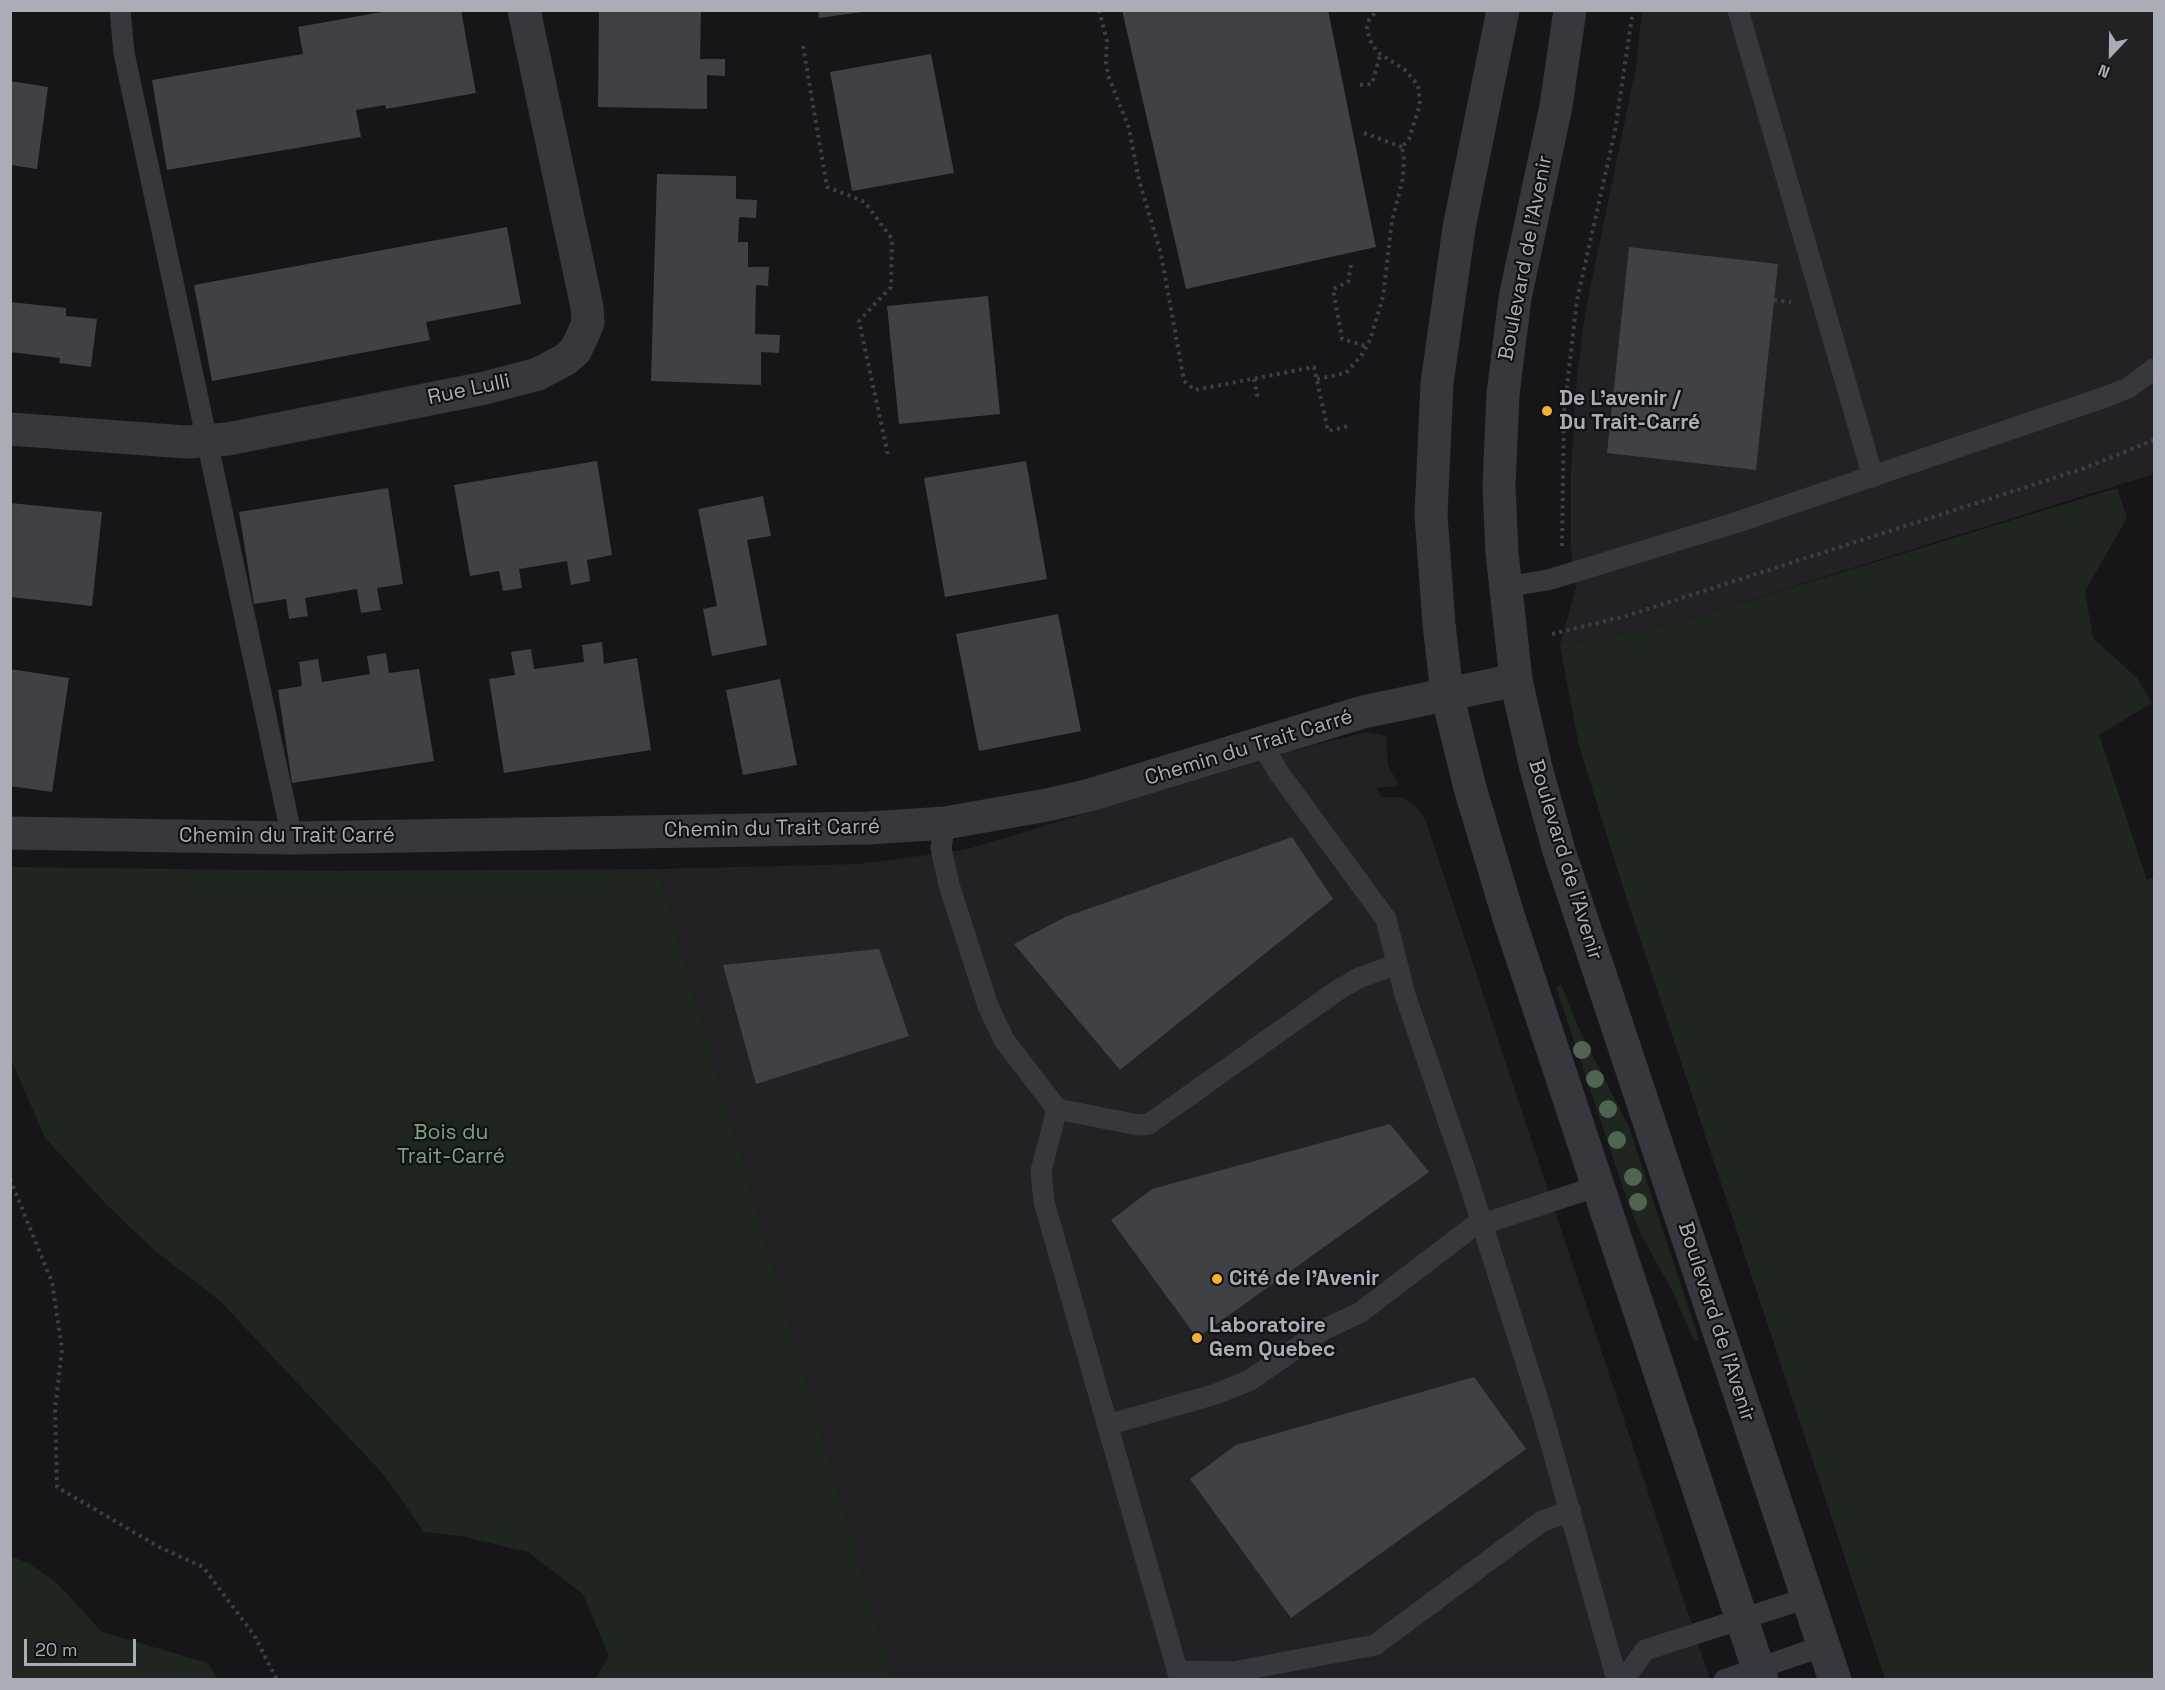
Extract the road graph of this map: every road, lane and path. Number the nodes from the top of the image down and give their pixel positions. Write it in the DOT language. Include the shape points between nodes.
graph roads {
  1 [pos="120,10"];
  2 [pos="524,10"];
  3 [pos="1099,10"];
  4 [pos="1377,10"];
  5 [pos="1503,10"];
  6 [pos="1570,10"];
  7 [pos="1633,10"];
  8 [pos="1738,10"];
  9 [pos="803,46"];
  10 [pos="1380,55"];
  11 [pos="1360,85"];
  12 [pos="1364,133"];
  13 [pos="1402,147"];
  14 [pos="1351,265"];
  15 [pos="1774,300"];
  16 [pos="1796,303"];
  17 [pos="1366,346"];
  18 [pos="2154,369"];
  19 [pos="1254,379"];
  20 [pos="1317,379"];
  21 [pos="1258,399"];
  22 [pos="1349,426"];
  23 [pos="10,429"];
  24 [pos="2154,440"];
  25 [pos="208,442"];
  26 [pos="888,456"];
  27 [pos="1873,477"];
  28 [pos="1562,552"];
  29 [pos="1505,587"];
  30 [pos="1552,634"];
  31 [pos="1516,680"];
  32 [pos="1447,694"];
  33 [pos="1261,743"];
  34 [pos="945,822"];
  35 [pos="10,833"];
  36 [pos="292,838"];
  37 [pos="1398,964"];
  38 [pos="1058,1109"];
  39 [pos="10,1179"];
  40 [pos="1598,1186"];
  41 [pos="1482,1224"];
  42 [pos="1107,1425"];
  43 [pos="1571,1511"];
  44 [pos="1807,1598"];
  45 [pos="1742,1620"];
  46 [pos="1823,1646"];
  47 [pos="1760,1673"];
  48 [pos="1179,1675"];
  49 [pos="277,1680"];
  50 [pos="1617,1680"];
  51 [pos="1624,1680"];
  52 [pos="1724,1680"];
  53 [pos="1835,1680"];
  1 -- 25 [label="lane" via="124,53"];
  2 -- 25 [label="street, Rue Lulli" via="587,307 588,323 575,351 557,366 538,374 484,388"];
  3 -- 19 [label="path" via="1107,41 1106,63 1129,128 1139,180 1161,254 1184,381 1195,390"];
  4 -- 10 [label="path" via="1367,29"];
  5 -- 32 [label="street" via="1459,228 1437,383 1431,515"];
  6 -- 29 [label="street, Boulevard de l'Avenir" via="1556,106 1527,231 1506,356 1499,486"];
  7 -- 28 [label="path" via="1616,131 1577,300 1564,411"];
  8 -- 27 [label="lane"];
  9 -- 26 [label="path" via="827,187 865,202 892,239 891,287 859,321"];
  10 -- 11 [label="path" via="1372,84"];
  10 -- 13 [label="path" via="1405,70 1418,85 1420,96 1412,129"];
  12 -- 13 [label="path"];
  13 -- 17 [label="path" via="1403,178 1392,221 1383,297"];
  14 -- 17 [label="path" via="1348,282 1333,290 1342,339"];
  15 -- 16 [label="path"];
  17 -- 20 [label="path" via="1346,373"];
  18 -- 27 [label="lane" via="2128,388 2108,396"];
  19 -- 20 [label="path" via="1314,367"];
  19 -- 21 [label="path"];
  20 -- 22 [label="path" via="1328,431"];
  23 -- 25 [label="street, Rue Lulli"];
  24 -- 30 [label="path" via="2082,469 1626,616"];
  25 -- 36 [label="lane"];
  27 -- 29 [label="lane" via="1548,580"];
  29 -- 31 [label="street, Boulevard de l'Avenir"];
  31 -- 32 [label="street, Chemin du Trait Carré"];
  31 -- 44 [label="street, Boulevard de l'Avenir" via="1559,851"];
  32 -- 33 [label="street, Chemin du Trait Carré" via="1364,712"];
  32 -- 40 [label="street" via="1489,854"];
  33 -- 34 [label="street, Chemin du Trait Carré" via="1080,797"];
  33 -- 37 [label="lane" via="1386,919"];
  34 -- 36 [label="street, Chemin du Trait Carré" via="869,828"];
  34 -- 38 [label="lane" via="941,849 949,885 988,1006 1004,1040"];
  35 -- 36 [label="street, Chemin du Trait Carré"];
  37 -- 38 [label="lane" via="1338,990 1149,1124"];
  37 -- 41 [label="lane"];
  38 -- 42 [label="lane" via="1041,1183"];
  39 -- 49 [label="path" via="52,1282 62,1349 55,1409 57,1487 159,1547 203,1567 254,1635"];
  40 -- 41 [label="lane"];
  40 -- 45 [label="street"];
  41 -- 42 [label="lane" via="1471,1228 1361,1312 1323,1330 1250,1380 1216,1395"];
  41 -- 43 [label="lane"];
  42 -- 48 [label="lane"];
  43 -- 48 [label="lane" via="1542,1521 1375,1645 1233,1672"];
  43 -- 50 [label="lane"];
  44 -- 45 [label="lane"];
  44 -- 46 [label="street, Boulevard de l'Avenir"];
  45 -- 47 [label="street"];
  45 -- 51 [label="lane" via="1645,1650"];
  46 -- 47 [label="lane"];
  46 -- 53 [label="street, Boulevard de l'Avenir"];
  47 -- 52 [label="lane"];
}
